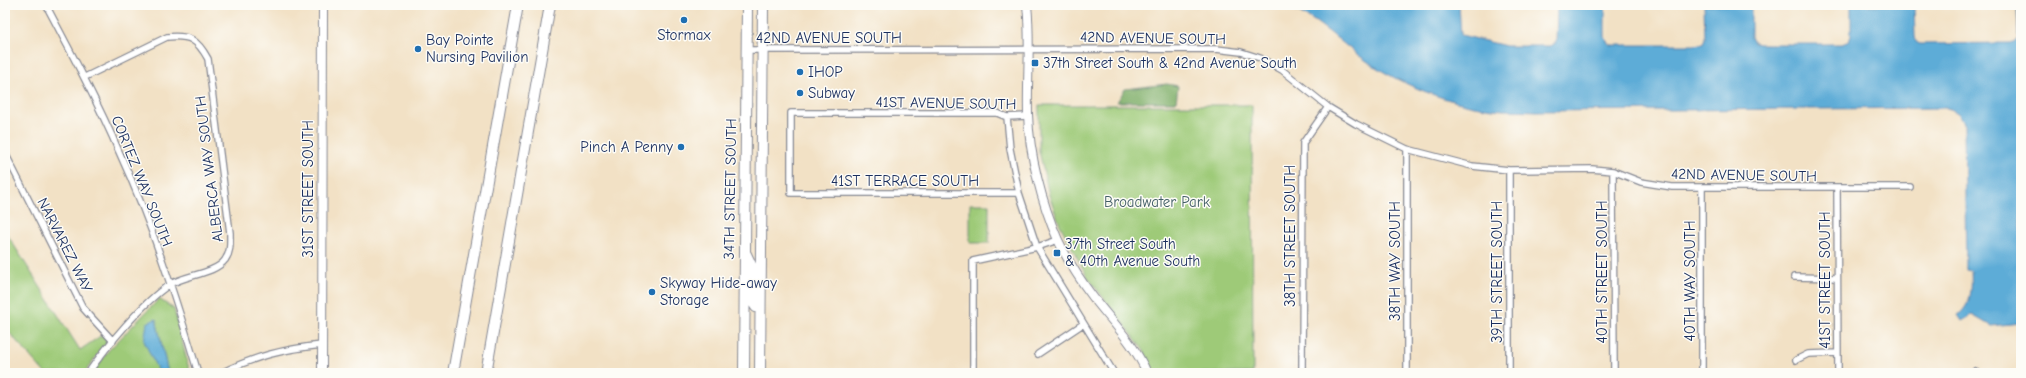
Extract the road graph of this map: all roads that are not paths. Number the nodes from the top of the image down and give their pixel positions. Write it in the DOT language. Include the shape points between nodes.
graph roads {
  1 [pos="46,5"];
  2 [pos="323,5"];
  3 [pos="518,5"];
  4 [pos="550,5"];
  5 [pos="747,5"];
  6 [pos="763,5"];
  7 [pos="1027,5"];
  8 [pos="1028,49"];
  9 [pos="747,50"];
  10 [pos="763,50"];
  11 [pos="84,77"];
  12 [pos="1328,107"];
  13 [pos="1028,116"];
  14 [pos="1007,117"];
  15 [pos="1407,149"];
  16 [pos="5,153"];
  17 [pos="1509,170"];
  18 [pos="1613,172"];
  19 [pos="1837,187"];
  20 [pos="1910,187"];
  21 [pos="1702,189"];
  22 [pos="792,193"];
  23 [pos="1019,193"];
  24 [pos="1058,240"];
  25 [pos="1037,247"];
  26 [pos="745,252"];
  27 [pos="1794,277"];
  28 [pos="1837,278"];
  29 [pos="170,284"];
  30 [pos="745,314"];
  31 [pos="760,314"];
  32 [pos="1083,324"];
  33 [pos="113,340"];
  34 [pos="322,345"];
  35 [pos="1837,353"];
  36 [pos="1038,354"];
  37 [pos="1796,360"];
  38 [pos="760,371"];
  39 [pos="88,373"];
  40 [pos="198,373"];
  41 [pos="222,373"];
  42 [pos="322,373"];
  43 [pos="453,373"];
  44 [pos="486,373"];
  45 [pos="744,373"];
  46 [pos="973,373"];
  47 [pos="1114,373"];
  48 [pos="1147,373"];
  49 [pos="1302,373"];
  50 [pos="1407,373"];
  51 [pos="1510,373"];
  52 [pos="1614,373"];
  53 [pos="1702,373"];
  54 [pos="1838,373"];
  1 -- 11 [label="street, CORTEZ WAY SOUTH"];
  2 -- 34 [label="street, 31ST STREET SOUTH"];
  3 -- 43 [label="highway"];
  4 -- 44 [label="highway"];
  5 -- 9 [label="highway, 34TH STREET SOUTH"];
  6 -- 10 [label="highway, 34TH STREET SOUTH"];
  7 -- 8 [label="street"];
  8 -- 10 [label="street, 42ND AVENUE SOUTH"];
  8 -- 12 [label="street, 42ND AVENUE SOUTH" via="1216,49 1241,52 1260,58 1282,70"];
  8 -- 13 [label="street"];
  9 -- 10 [label="street, 42ND AVENUE SOUTH"];
  9 -- 26 [label="highway, 34TH STREET SOUTH"];
  10 -- 31 [label="highway, 34TH STREET SOUTH"];
  11 -- 29 [label="street, CORTEZ WAY SOUTH" via="120,154"];
  11 -- 29 [label="street, ALBERCA WAY SOUTH" via="167,37 191,38 201,46 208,59 230,249 225,261 214,268"];
  12 -- 15 [label="street, 42ND AVENUE SOUTH"];
  12 -- 49 [label="street, 38TH STREET SOUTH" via="1303,143"];
  13 -- 14 [label="street, 41ST AVENUE SOUTH"];
  13 -- 24 [label="street" via="1030,148"];
  14 -- 22 [label="street, 41ST AVENUE SOUTH" via="997,113 791,113"];
  14 -- 23 [label="street" via="1010,149"];
  15 -- 17 [label="street, 42ND AVENUE SOUTH" via="1472,166"];
  15 -- 50 [label="street, 38TH WAY SOUTH"];
  16 -- 33 [label="street, NARVAREZ WAY" via="83,308"];
  17 -- 18 [label="street, 42ND AVENUE SOUTH" via="1592,168"];
  17 -- 51 [label="street, 39TH STREET SOUTH"];
  18 -- 21 [label="street, 42ND AVENUE SOUTH" via="1640,182"];
  18 -- 52 [label="street, 40TH STREET SOUTH"];
  19 -- 20 [label="street, 42ND AVENUE SOUTH"];
  19 -- 21 [label="street, 42ND AVENUE SOUTH"];
  19 -- 28 [label="street, 41ST STREET SOUTH"];
  21 -- 53 [label="street, 40TH WAY SOUTH"];
  22 -- 23 [label="street, 41ST TERRACE SOUTH"];
  23 -- 25 [label="street"];
  24 -- 25 [label="street"];
  24 -- 48 [label="street" via="1093,297 1122,331"];
  25 -- 32 [label="street"];
  25 -- 46 [label="street" via="973,261"];
  26 -- 30 [label="highway, 34TH STREET SOUTH"];
  26 -- 31 [label="highway" via="754,269 754,304"];
  27 -- 28 [label="street"];
  28 -- 35 [label="street, 41ST STREET SOUTH"];
  29 -- 33 [label="street, ALBERCA WAY SOUTH"];
  29 -- 40 [label="street, CORTEZ WAY SOUTH"];
  30 -- 38 [label="highway" via="753,326 753,351"];
  30 -- 45 [label="highway, 34TH STREET SOUTH"];
  31 -- 38 [label="highway, 34TH STREET SOUTH"];
  32 -- 36 [label="street"];
  32 -- 47 [label="street"];
  33 -- 39 [label="street, ALBERCA WAY SOUTH"];
  34 -- 41 [label="street" via="273,352"];
  34 -- 42 [label="street, 31ST STREET SOUTH"];
  35 -- 37 [label="street" via="1808,354"];
  35 -- 54 [label="street, 41ST STREET SOUTH"];
}
